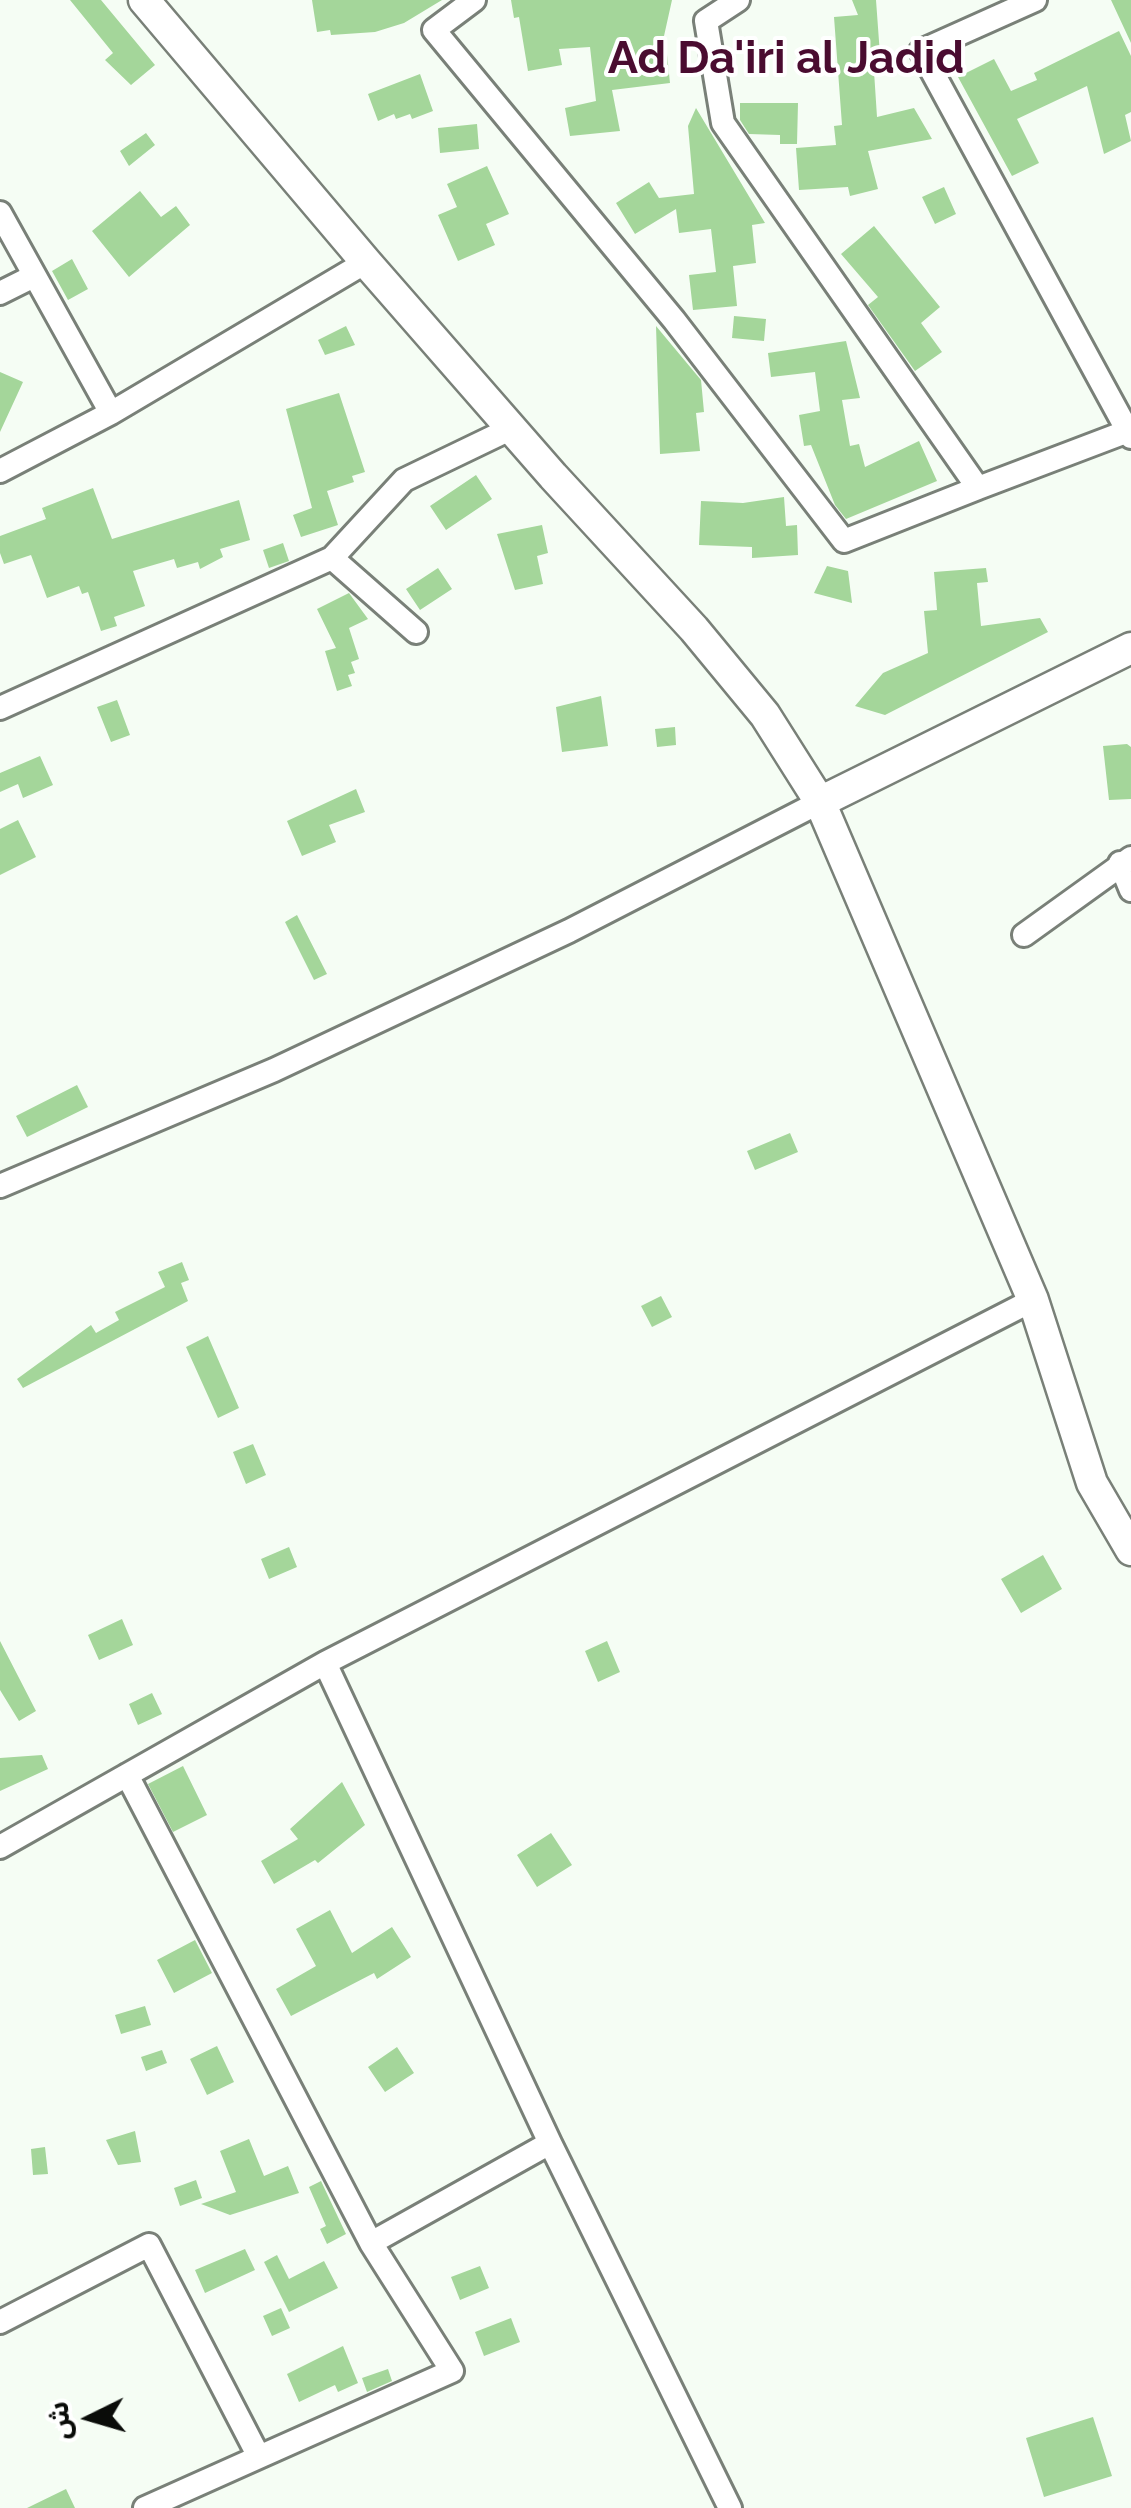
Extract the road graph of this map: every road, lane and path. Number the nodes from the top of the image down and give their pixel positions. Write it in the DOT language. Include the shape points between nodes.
graph roads {
  1 [pos="144,0"];
  2 [pos="474,0"];
  3 [pos="738,0"];
  4 [pos="1035,0"];
  5 [pos="0,213"];
  6 [pos="366,262"];
  7 [pos="32,278"];
  8 [pos="0,293"];
  9 [pos="111,413"];
  10 [pos="512,428"];
  11 [pos="1130,434"];
  12 [pos="0,471"];
  13 [pos="978,488"];
  14 [pos="332,558"];
  15 [pos="416,632"];
  16 [pos="1131,648"];
  17 [pos="0,708"];
  18 [pos="820,802"];
  19 [pos="1126,860"];
  20 [pos="1131,890"];
  21 [pos="1024,935"];
  22 [pos="0,1186"];
  23 [pos="1033,1300"];
  24 [pos="1131,1550"];
  25 [pos="325,1664"];
  26 [pos="126,1776"];
  27 [pos="0,1847"];
  28 [pos="550,2143"];
  29 [pos="371,2243"];
  30 [pos="0,2322"];
  31 [pos="259,2457"];
  32 [pos="145,2508"];
  33 [pos="730,2508"];
  1 -- 6 [label="street"];
  2 -- 13 [label="street" via="434,30 674,320 844,541"];
  3 -- 13 [label="street" via="706,22 724,123"];
  4 -- 11 [label="street" via="921,51"];
  5 -- 7 [label="street"];
  6 -- 9 [label="street"];
  6 -- 10 [label="street"];
  7 -- 8 [label="street"];
  7 -- 9 [label="street"];
  9 -- 12 [label="street"];
  10 -- 14 [label="street" via="404,480"];
  10 -- 18 [label="street" via="694,629 765,716"];
  11 -- 13 [label="street"];
  14 -- 15 [label="street"];
  14 -- 17 [label="street"];
  16 -- 18 [label="street"];
  18 -- 22 [label="street" via="569,931 274,1070"];
  18 -- 23 [label="street"];
  19 -- 20 [label="street"];
  19 -- 21 [label="street"];
  23 -- 24 [label="street" via="1092,1484"];
  23 -- 25 [label="street"];
  25 -- 26 [label="street"];
  25 -- 28 [label="street"];
  26 -- 27 [label="street"];
  26 -- 29 [label="street"];
  28 -- 29 [label="street"];
  28 -- 33 [label="street"];
  29 -- 31 [label="street" via="452,2372"];
  30 -- 31 [label="street" via="149,2245"];
  31 -- 32 [label="street"];
}
